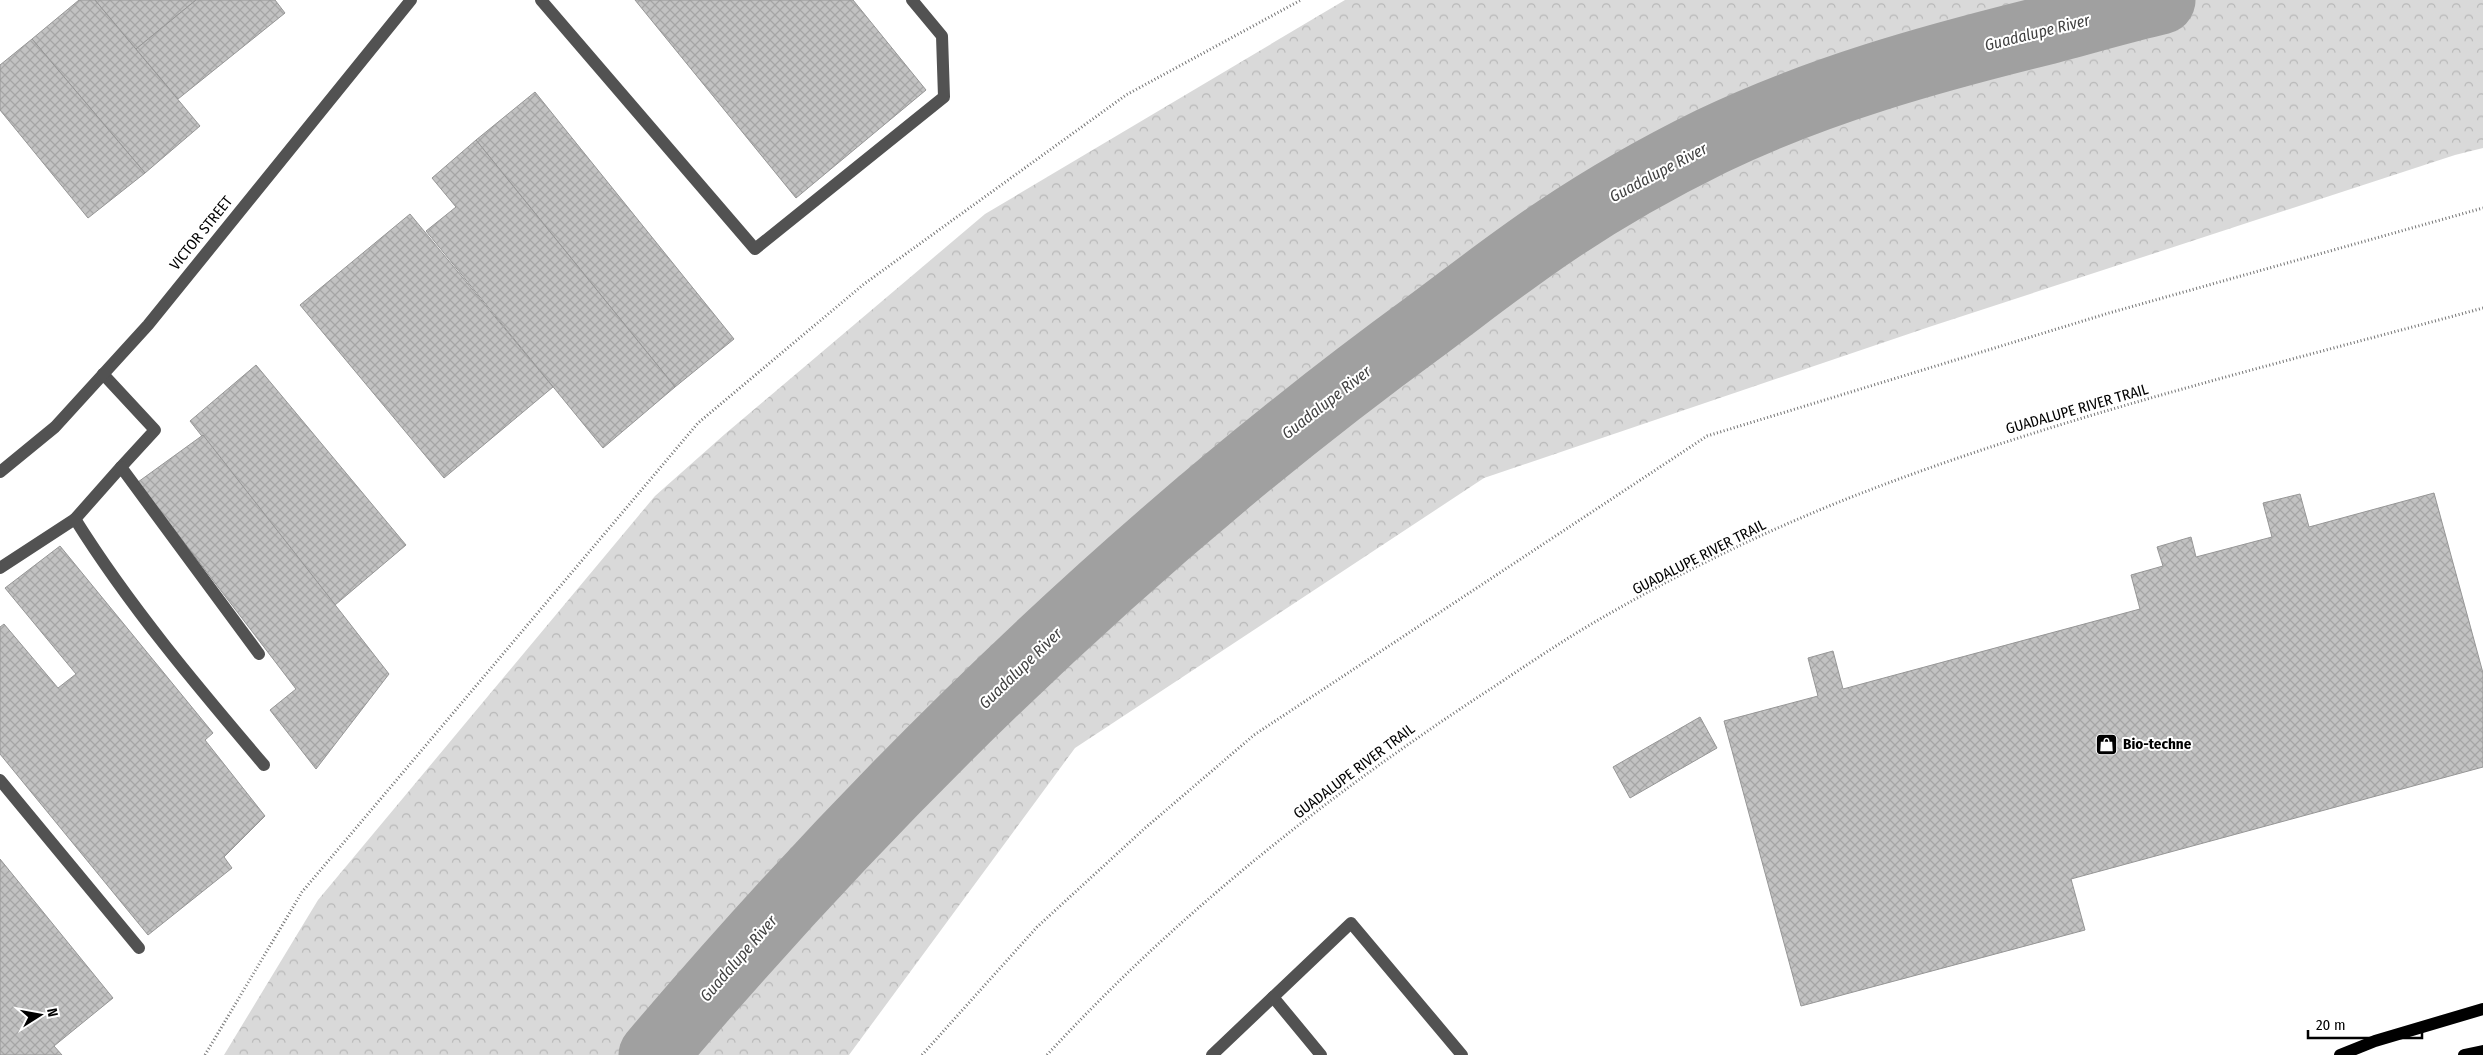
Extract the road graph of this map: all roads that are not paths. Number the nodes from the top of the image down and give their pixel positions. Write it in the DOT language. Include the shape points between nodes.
graph roads {
  1 [pos="411,0"];
  2 [pos="541,0"];
  3 [pos="912,0"];
  4 [pos="103,374"];
  5 [pos="121,467"];
  6 [pos="0,472"];
  7 [pos="75,519"];
  8 [pos="0,568"];
  9 [pos="258,654"];
  10 [pos="264,765"];
  11 [pos="0,780"];
  12 [pos="139,948"];
  13 [pos="1273,997"];
  14 [pos="2483,1009"];
  15 [pos="2483,1051"];
  16 [pos="1212,1055"];
  17 [pos="1321,1055"];
  18 [pos="1462,1055"];
  19 [pos="2340,1055"];
  20 [pos="2464,1055"];
  1 -- 4 [label="street, VICTOR STREET" via="148,325"];
  2 -- 3 [label="street" via="755,249 944,97 942,36"];
  4 -- 5 [label="street" via="155,430"];
  4 -- 6 [label="street, VICTOR STREET" via="55,427"];
  5 -- 7 [label="street"];
  5 -- 9 [label="street"];
  7 -- 8 [label="street"];
  7 -- 10 [label="street" via="106,568 207,698"];
  11 -- 12 [label="street"];
  13 -- 16 [label="street"];
  13 -- 17 [label="street"];
  13 -- 18 [label="street" via="1351,923"];
  14 -- 19 [label="main road" via="2375,1041"];
  15 -- 20 [label="main road"];
}
